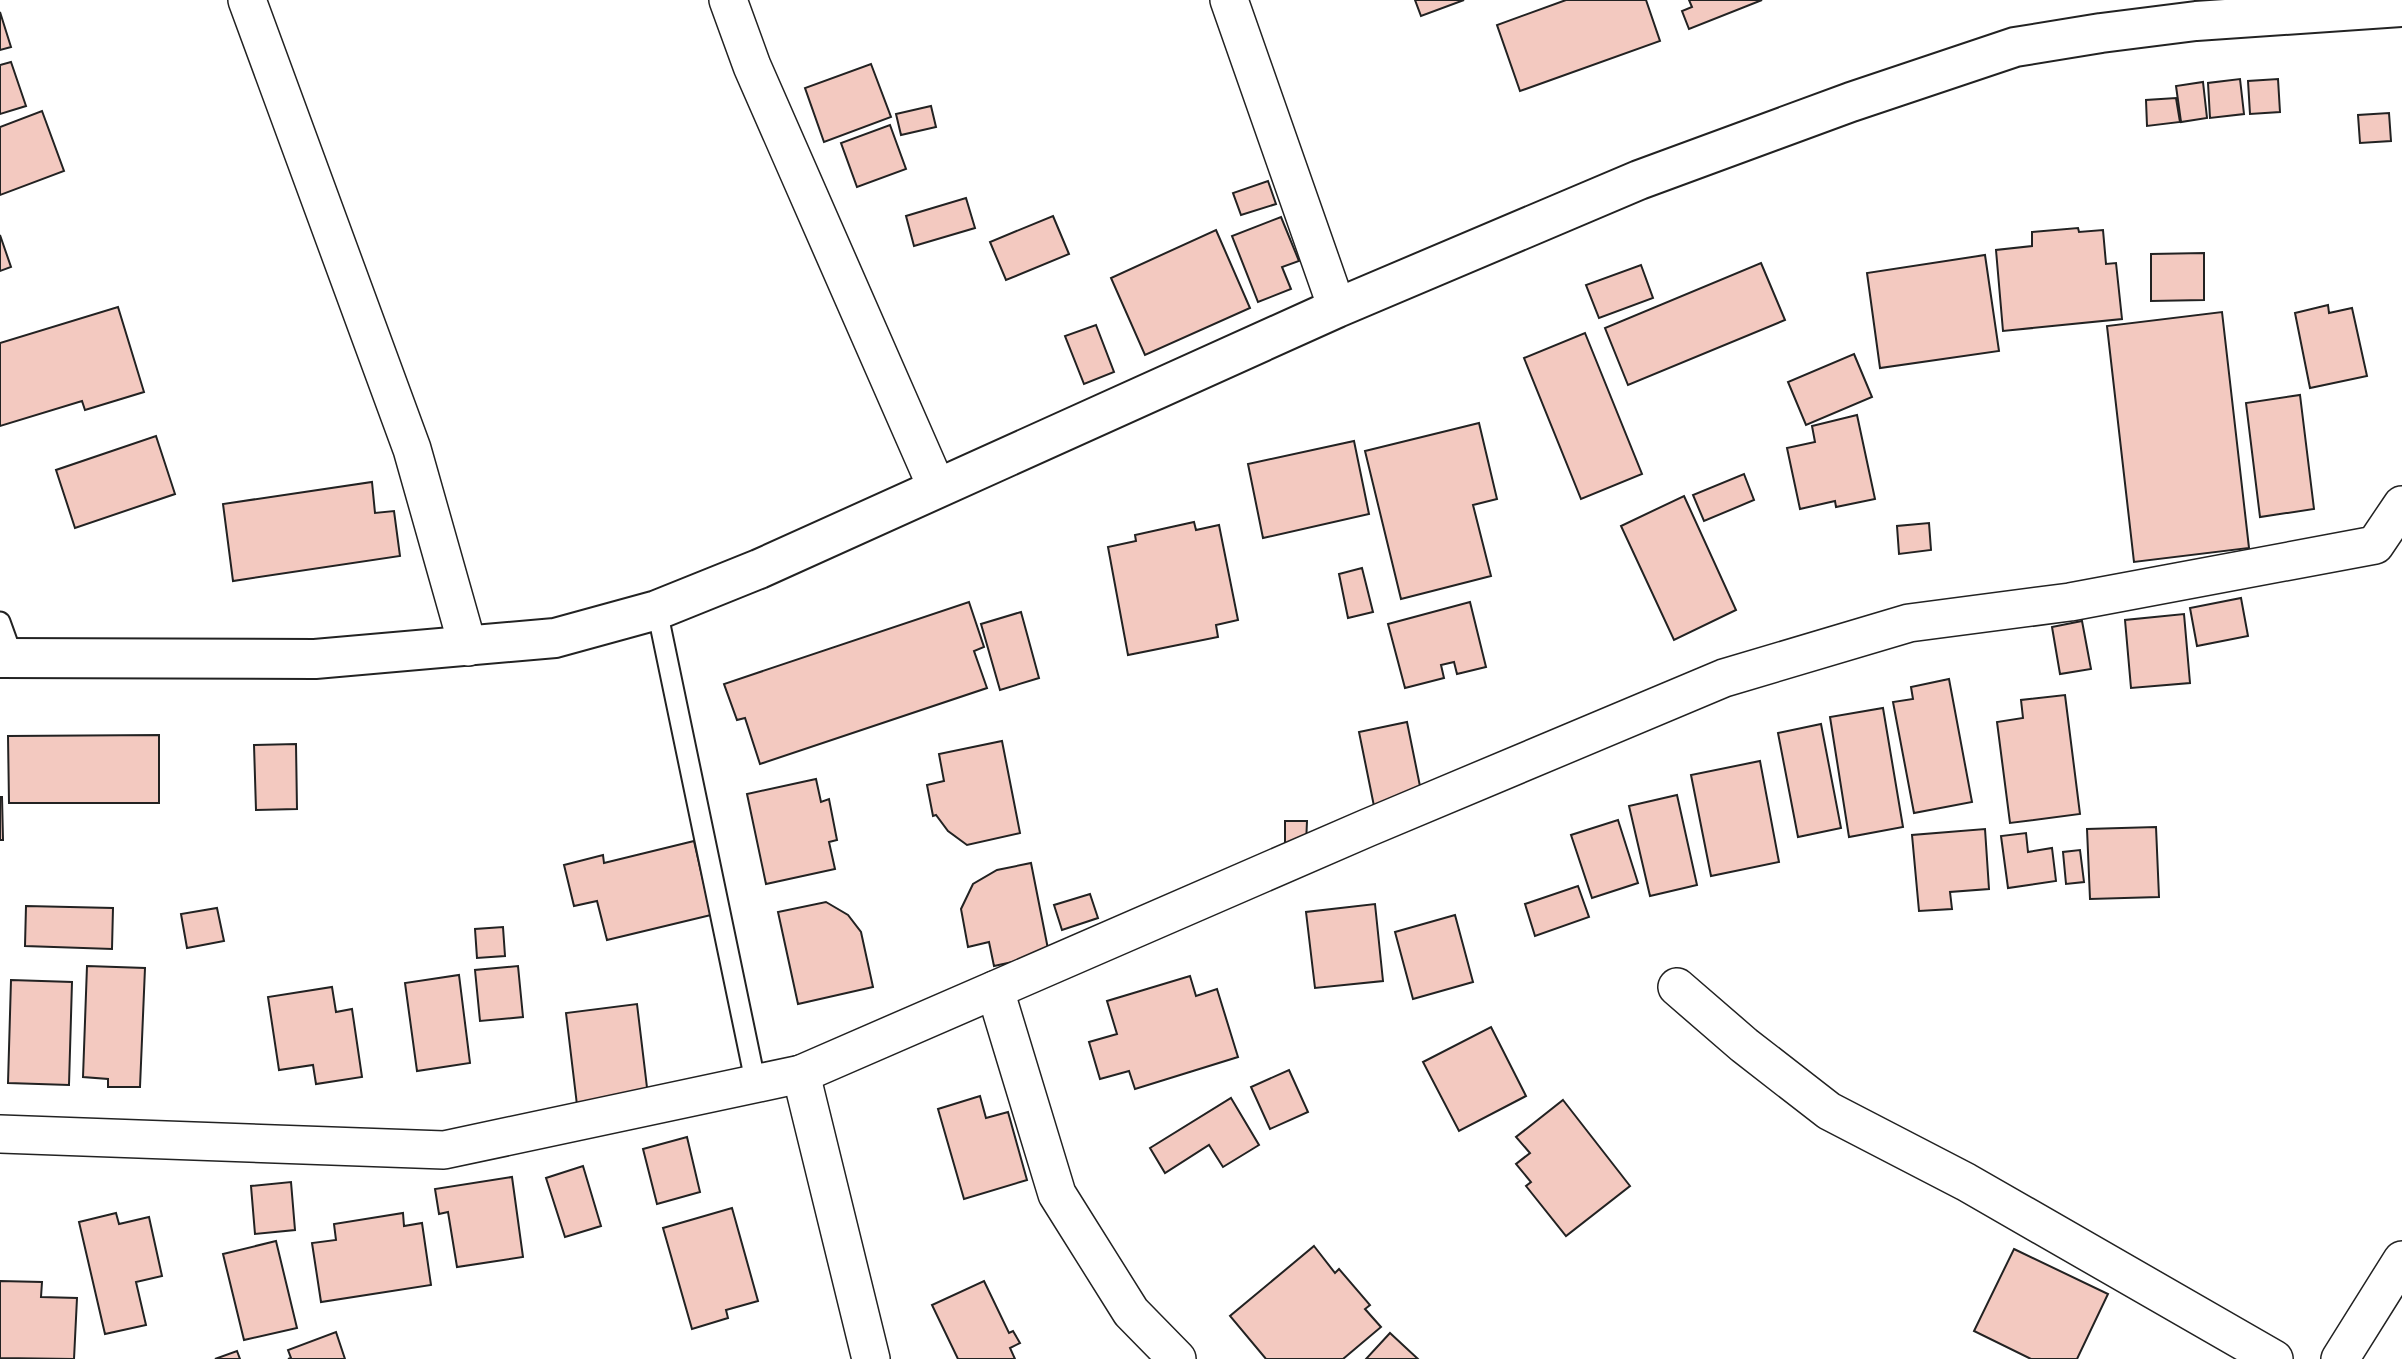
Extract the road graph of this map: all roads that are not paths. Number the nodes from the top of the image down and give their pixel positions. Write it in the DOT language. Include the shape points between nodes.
graph roads {
  1 [pos="247,0"];
  2 [pos="728,0"];
  3 [pos="1229,0"];
  4 [pos="2402,7"];
  5 [pos="1337,308"];
  6 [pos="937,488"];
  7 [pos="2402,505"];
  8 [pos="657,610"];
  9 [pos="0,622"];
  10 [pos="468,647"];
  11 [pos="7,658"];
  12 [pos="1677,987"];
  13 [pos="995,990"];
  14 [pos="801,1074"];
  15 [pos="756,1085"];
  16 [pos="0,1134"];
  17 [pos="2402,1260"];
  18 [pos="871,1359"];
  19 [pos="1177,1359"];
  20 [pos="2274,1359"];
  21 [pos="2340,1359"];
  1 -- 10 [label="street" via="412,449"];
  2 -- 6 [label="street" via="752,66"];
  3 -- 5 [label="street"];
  4 -- 5 [label="street" via="2196,21 2015,47 1639,180"];
  5 -- 6 [label="street"];
  6 -- 8 [label="street"];
  7 -- 13 [label="street" via="2375,545 2070,602 1909,622 1724,678"];
  8 -- 10 [label="street" via="555,638"];
  8 -- 15 [label="lane"];
  9 -- 11 [label="lane"];
  10 -- 11 [label="street" via="315,659"];
  12 -- 20 [label="street" via="1829,1111 1966,1182"];
  13 -- 14 [label="street"];
  13 -- 19 [label="street" via="1057,1194 1131,1312"];
  14 -- 15 [label="street"];
  14 -- 18 [label="street"];
  15 -- 16 [label="street" via="444,1150"];
  17 -- 21 [label="street"];
}
